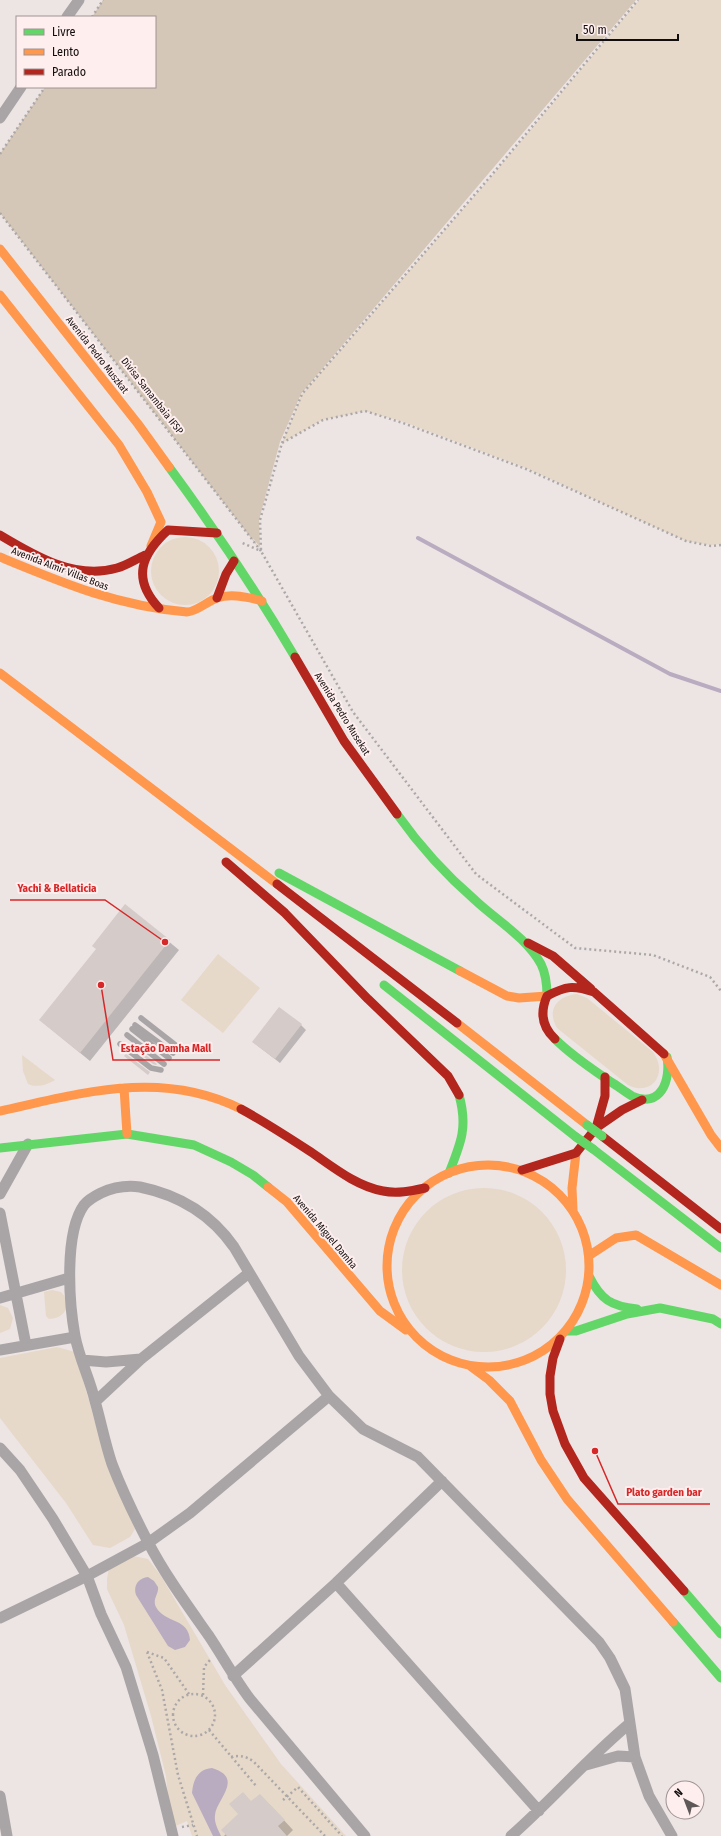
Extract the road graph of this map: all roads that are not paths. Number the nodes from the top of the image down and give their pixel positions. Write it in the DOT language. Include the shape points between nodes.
graph roads {
  1 [pos="79,0"];
  2 [pos="68,16"];
  3 [pos="20,88"];
  4 [pos="0,118"];
  5 [pos="0,249"];
  6 [pos="0,295"];
  7 [pos="177,476"];
  8 [pos="217,533"];
  9 [pos="0,535"];
  10 [pos="151,546"];
  11 [pos="145,555"];
  12 [pos="0,557"];
  13 [pos="234,561"];
  14 [pos="216,598"];
  15 [pos="262,601"];
  16 [pos="159,608"];
  17 [pos="0,673"];
  18 [pos="223,843"];
  19 [pos="315,931"];
  20 [pos="519,938"];
  21 [pos="377,980"];
  22 [pos="594,992"];
  23 [pos="547,996"];
  24 [pos="141,1018"];
  25 [pos="134,1027"];
  26 [pos="127,1035"];
  27 [pos="120,1044"];
  28 [pos="178,1047"];
  29 [pos="171,1056"];
  30 [pos="667,1057"];
  31 [pos="164,1064"];
  32 [pos="161,1070"];
  33 [pos="605,1077"];
  34 [pos="124,1088"];
  35 [pos="642,1100"];
  36 [pos="0,1111"];
  37 [pos="596,1128"];
  38 [pos="127,1134"];
  39 [pos="28,1144"];
  40 [pos="0,1148"];
  41 [pos="721,1148"];
  42 [pos="576,1153"];
  43 [pos="522,1170"];
  44 [pos="449,1173"];
  45 [pos="424,1188"];
  46 [pos="0,1194"];
  47 [pos="573,1210"];
  48 [pos="0,1213"];
  49 [pos="721,1229"];
  50 [pos="721,1248"];
  51 [pos="590,1255"];
  52 [pos="249,1273"];
  53 [pos="589,1276"];
  54 [pos="69,1278"];
  55 [pos="721,1285"];
  56 [pos="15,1294"];
  57 [pos="0,1298"];
  58 [pos="646,1310"];
  59 [pos="721,1324"];
  60 [pos="564,1334"];
  61 [pos="75,1336"];
  62 [pos="414,1336"];
  63 [pos="26,1345"];
  64 [pos="0,1350"];
  65 [pos="141,1359"];
  66 [pos="82,1360"];
  67 [pos="470,1366"];
  68 [pos="329,1396"];
  69 [pos="96,1401"];
  70 [pos="0,1448"];
  71 [pos="442,1481"];
  72 [pos="148,1543"];
  73 [pos="87,1576"];
  74 [pos="336,1583"];
  75 [pos="0,1618"];
  76 [pos="721,1634"];
  77 [pos="234,1676"];
  78 [pos="721,1678"];
  79 [pos="629,1724"];
  80 [pos="634,1757"];
  81 [pos="575,1772"];
  82 [pos="0,1796"];
  83 [pos="539,1811"];
  84 [pos="6,1836"];
  85 [pos="172,1836"];
  86 [pos="365,1836"];
  87 [pos="511,1836"];
  88 [pos="672,1836"];
  1 -- 2 [label="street"];
  3 -- 4 [label="street"];
  5 -- 7 [label="main road, Avenida Pedro Muszkat"];
  6 -- 10 [label="main road" via="119,445 147,492 161,522"];
  7 -- 8 [label="main road, Avenida Pedro Musekat"];
  8 -- 10 [label="main road" via="168,530"];
  8 -- 13 [label="main road, Avenida Pedro Musekat"];
  9 -- 11 [label="main road, Avenida Almir Villas Boas" via="57,564 81,571 118,568"];
  10 -- 11 [label="main road"];
  11 -- 16 [label="main road" via="142,563 146,587"];
  12 -- 16 [label="main road, Avenida Almir Villas Boas" via="94,595"];
  13 -- 14 [label="main road" via="226,572 224,583"];
  13 -- 15 [label="main road, Avenida Pedro Musekat"];
  14 -- 15 [label="main road" via="248,597"];
  14 -- 16 [label="main road" via="189,612"];
  15 -- 20 [label="main road, Avenida Pedro Musekat" via="344,741 402,822 474,900"];
  17 -- 18 [label="main road"];
  18 -- 23 [label="main road" via="507,996"];
  18 -- 49 [label="main road, bridge"];
  19 -- 44 [label="main road" via="221,857 285,913 368,999 448,1076 459,1094 464,1112 462,1140"];
  20 -- 22 [label="main road, Avenida Pedro Musekat" via="552,956"];
  20 -- 23 [label="main road, Avenida Pedro Musekat" via="541,964 547,981"];
  21 -- 50 [label="main road, bridge"];
  22 -- 23 [label="main road" via="580,987 564,987"];
  22 -- 30 [label="main road, Avenida Pedro Musekat"];
  23 -- 33 [label="main road, Avenida Pedro Musekat" via="542,1016 546,1030 556,1042"];
  24 -- 28 [label="lane"];
  25 -- 29 [label="lane"];
  26 -- 31 [label="lane"];
  27 -- 32 [label="lane" via="151,1068"];
  30 -- 35 [label="main road" via="670,1076 666,1086 659,1093"];
  30 -- 41 [label="main road, Avenida Pedro Musekat"];
  33 -- 35 [label="main road, Avenida Pedro Musekat"];
  33 -- 37 [label="main road" via="605,1096"];
  34 -- 36 [label="main road"];
  34 -- 38 [label="main road"];
  34 -- 45 [label="main road" via="190,1090 214,1098 274,1127 348,1177 378,1191 402,1192"];
  35 -- 37 [label="main road"];
  37 -- 42 [label="main road"];
  38 -- 39 [label="main road, Avenida Miguel Damha"];
  38 -- 62 [label="main road, Avenida Miguel Damha" via="194,1145 253,1175 287,1202 350,1279 380,1311"];
  39 -- 40 [label="main road, Avenida Miguel Damha"];
  39 -- 46 [label="street"];
  42 -- 43 [label="main road"];
  42 -- 47 [label="main road" via="572,1180"];
  43 -- 44 [label="main road" via="501,1166 475,1166"];
  43 -- 47 [label="main road" via="550,1185"];
  44 -- 45 [label="main road"];
  45 -- 62 [label="main road" via="407,1206 397,1223 388,1253 388,1279 394,1304 402,1321"];
  47 -- 51 [label="main road" via="581,1224"];
  48 -- 56 [label="street"];
  51 -- 53 [label="main road"];
  51 -- 55 [label="main road" via="624,1234 636,1235"];
  52 -- 54 [label="street" via="222,1230 206,1215 187,1203 132,1186 112,1188 84,1204 74,1223"];
  52 -- 65 [label="street"];
  52 -- 68 [label="street" via="299,1356"];
  53 -- 58 [label="main road" via="596,1292 605,1300 617,1307"];
  53 -- 60 [label="main road" via="581,1307"];
  54 -- 56 [label="street"];
  54 -- 61 [label="street"];
  56 -- 57 [label="street"];
  56 -- 63 [label="street"];
  58 -- 59 [label="main road" via="660,1308 682,1312 713,1319"];
  58 -- 60 [label="main road"];
  60 -- 67 [label="main road" via="548,1348 526,1361 500,1367"];
  60 -- 76 [label="main road" via="554,1353 548,1386 556,1424 569,1453 584,1478"];
  61 -- 63 [label="street"];
  61 -- 66 [label="street"];
  62 -- 67 [label="main road" via="448,1360"];
  63 -- 64 [label="street"];
  65 -- 66 [label="street" via="106,1362"];
  65 -- 69 [label="street"];
  66 -- 69 [label="street"];
  67 -- 78 [label="main road" via="510,1401 541,1460 566,1499"];
  68 -- 71 [label="street" via="363,1429 418,1458"];
  68 -- 72 [label="street" via="190,1513"];
  69 -- 72 [label="street" via="98,1418 112,1464"];
  70 -- 73 [label="street" via="20,1470"];
  71 -- 74 [label="street"];
  71 -- 79 [label="street" via="598,1642 610,1658 625,1689"];
  72 -- 73 [label="street"];
  72 -- 77 [label="street"];
  73 -- 75 [label="street"];
  73 -- 85 [label="street" via="101,1614 126,1666 153,1755"];
  74 -- 77 [label="street"];
  74 -- 83 [label="street"];
  77 -- 86 [label="street" via="250,1699"];
  79 -- 80 [label="street"];
  79 -- 81 [label="street"];
  80 -- 81 [label="street" via="618,1756 598,1760"];
  80 -- 88 [label="street" via="649,1796"];
  81 -- 83 [label="street"];
  82 -- 84 [label="street"];
  83 -- 87 [label="street"];
}
